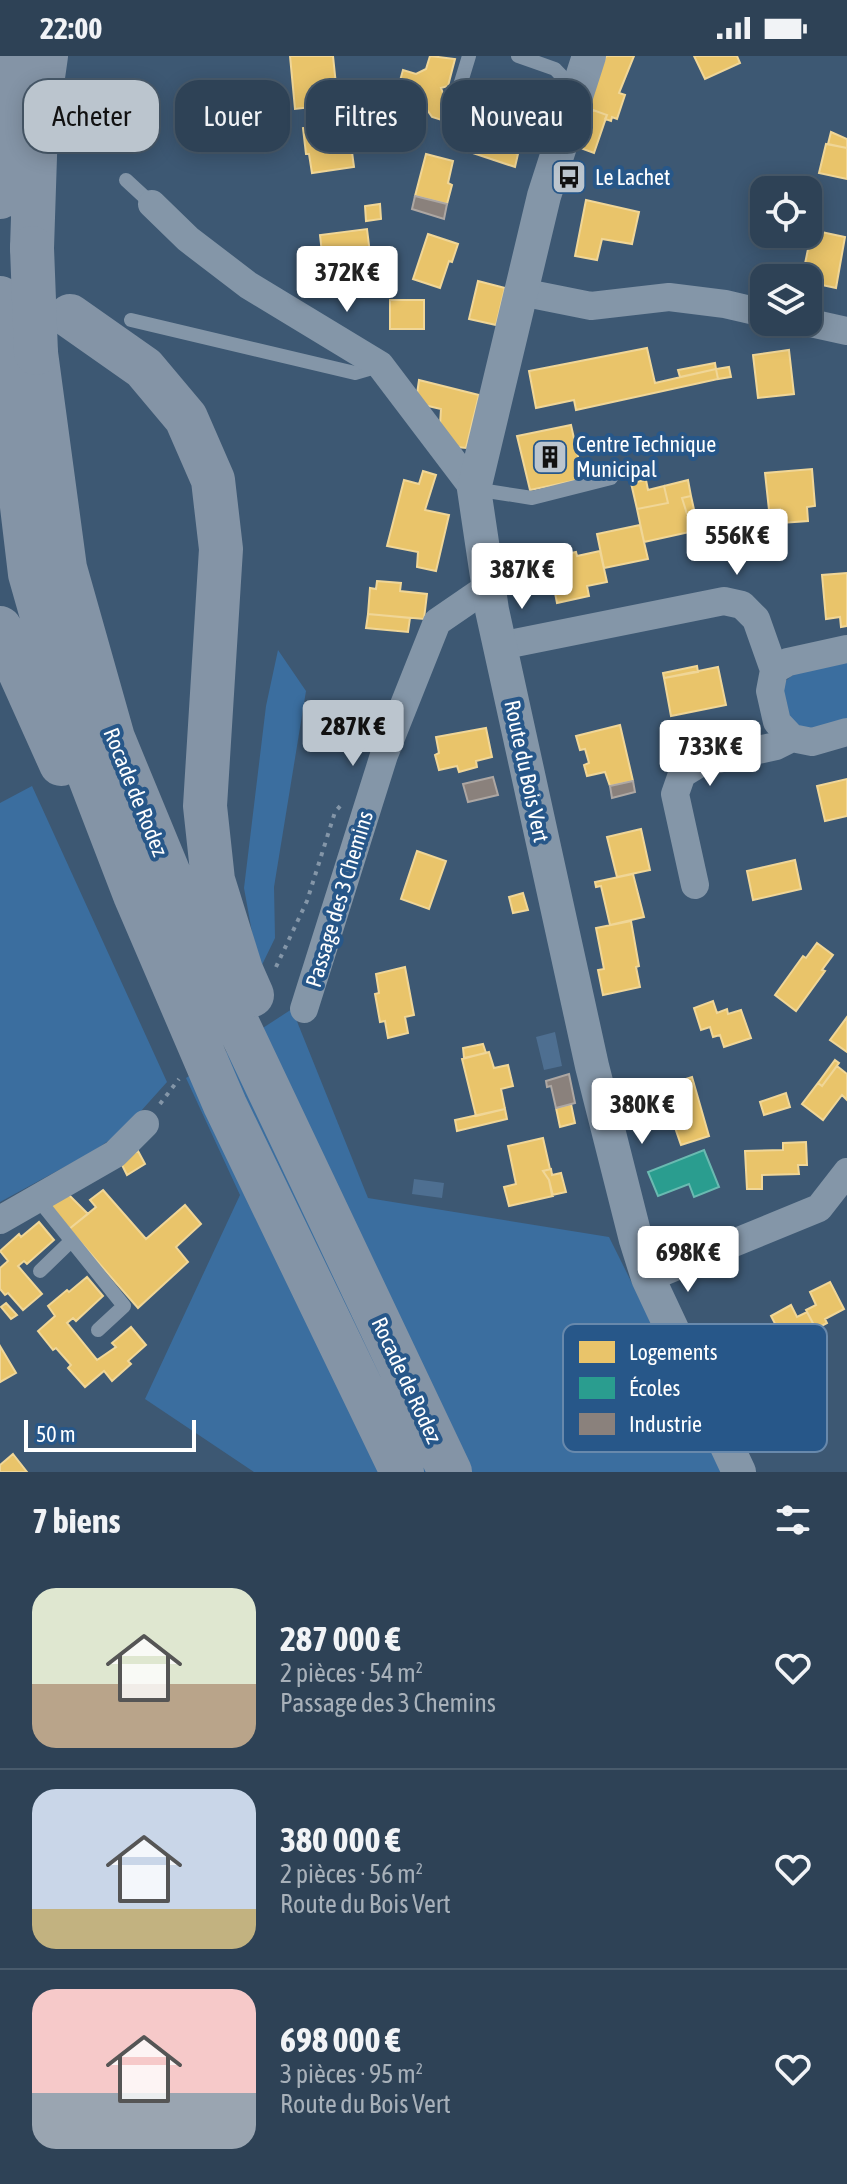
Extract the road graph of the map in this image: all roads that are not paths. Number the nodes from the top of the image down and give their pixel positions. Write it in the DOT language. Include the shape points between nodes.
graph roads {
  1 [pos="11,56"];
  2 [pos="46,56"];
  3 [pos="469,56"];
  4 [pos="518,56"];
  5 [pos="589,56"];
  6 [pos="462,80"];
  7 [pos="566,80"];
  8 [pos="580,80"];
  9 [pos="557,152"];
  10 [pos="126,180"];
  11 [pos="0,197"];
  12 [pos="152,204"];
  13 [pos="521,292"];
  14 [pos="750,310"];
  15 [pos="70,316"];
  16 [pos="131,320"];
  17 [pos="822,326"];
  18 [pos="13,330"];
  19 [pos="847,331"];
  20 [pos="380,365"];
  21 [pos="611,478"];
  22 [pos="474,489"];
  23 [pos="488,587"];
  24 [pos="0,628"];
  25 [pos="500,646"];
  26 [pos="847,649"];
  27 [pos="774,670"];
  28 [pos="847,732"];
  29 [pos="792,738"];
  30 [pos="695,885"];
  31 [pos="304,1009"];
  32 [pos="225,1105"];
  33 [pos="145,1124"];
  34 [pos="847,1172"];
  35 [pos="38,1199"];
  36 [pos="0,1220"];
  37 [pos="70,1242"];
  38 [pos="40,1271"];
  39 [pos="648,1278"];
  40 [pos="372,1307"];
  41 [pos="670,1324"];
  42 [pos="98,1330"];
  43 [pos="730,1452"];
  44 [pos="402,1472"];
  45 [pos="450,1472"];
  46 [pos="739,1472"];
  1 -- 11 [label="highway"];
  2 -- 18 [label="highway, Rocade de Rodez, bridge" via="36,126 32,248"];
  3 -- 6 [label="lane"];
  4 -- 7 [label="lane" via="555,69"];
  5 -- 8 [label="street, Route du Bois Vert"];
  9 -- 13 [label="street, Route du Bois Vert"];
  10 -- 12 [label="lane"];
  12 -- 20 [label="street" via="248,285"];
  13 -- 14 [label="street" via="591,306 669,297"];
  13 -- 22 [label="street, Route du Bois Vert"];
  15 -- 40 [label="highway" via="144,368 186,418 213,480 221,549 205,806 213,880 241,970 298,1105"];
  16 -- 20 [label="lane" via="355,373"];
  17 -- 19 [label="street"];
  18 -- 32 [label="highway, Rocade de Rodez" via="30,574 82,757"];
  18 -- 40 [label="highway, Rocade de Rodez" via="65,568 113,738 186,915"];
  20 -- 22 [label="street"];
  21 -- 22 [label="lane" via="532,498"];
  22 -- 23 [label="street, Route du Bois Vert"];
  23 -- 25 [label="street, Route du Bois Vert"];
  23 -- 31 [label="street, Passage des 3 Chemins" via="437,622 384,755"];
  24 -- 32 [label="highway" via="102,856"];
  25 -- 27 [label="street" via="724,601 742,605 756,619"];
  25 -- 39 [label="street, Route du Bois Vert" via="592,1066"];
  26 -- 27 [label="street"];
  27 -- 29 [label="street" via="770,691 777,722"];
  28 -- 29 [label="street" via="812,742"];
  29 -- 30 [label="street" via="700,763 682,774 675,794"];
  32 -- 44 [label="highway, Rocade de Rodez"];
  33 -- 35 [label="street" via="115,1154"];
  34 -- 39 [label="street" via="819,1208"];
  35 -- 36 [label="street"];
  35 -- 37 [label="lane"];
  37 -- 38 [label="lane"];
  37 -- 42 [label="lane" via="124,1306"];
  39 -- 41 [label="street, Route du Bois Vert"];
  40 -- 45 [label="highway, Rocade de Rodez"];
  43 -- 46 [label="street, Route du Bois Vert"];
}
